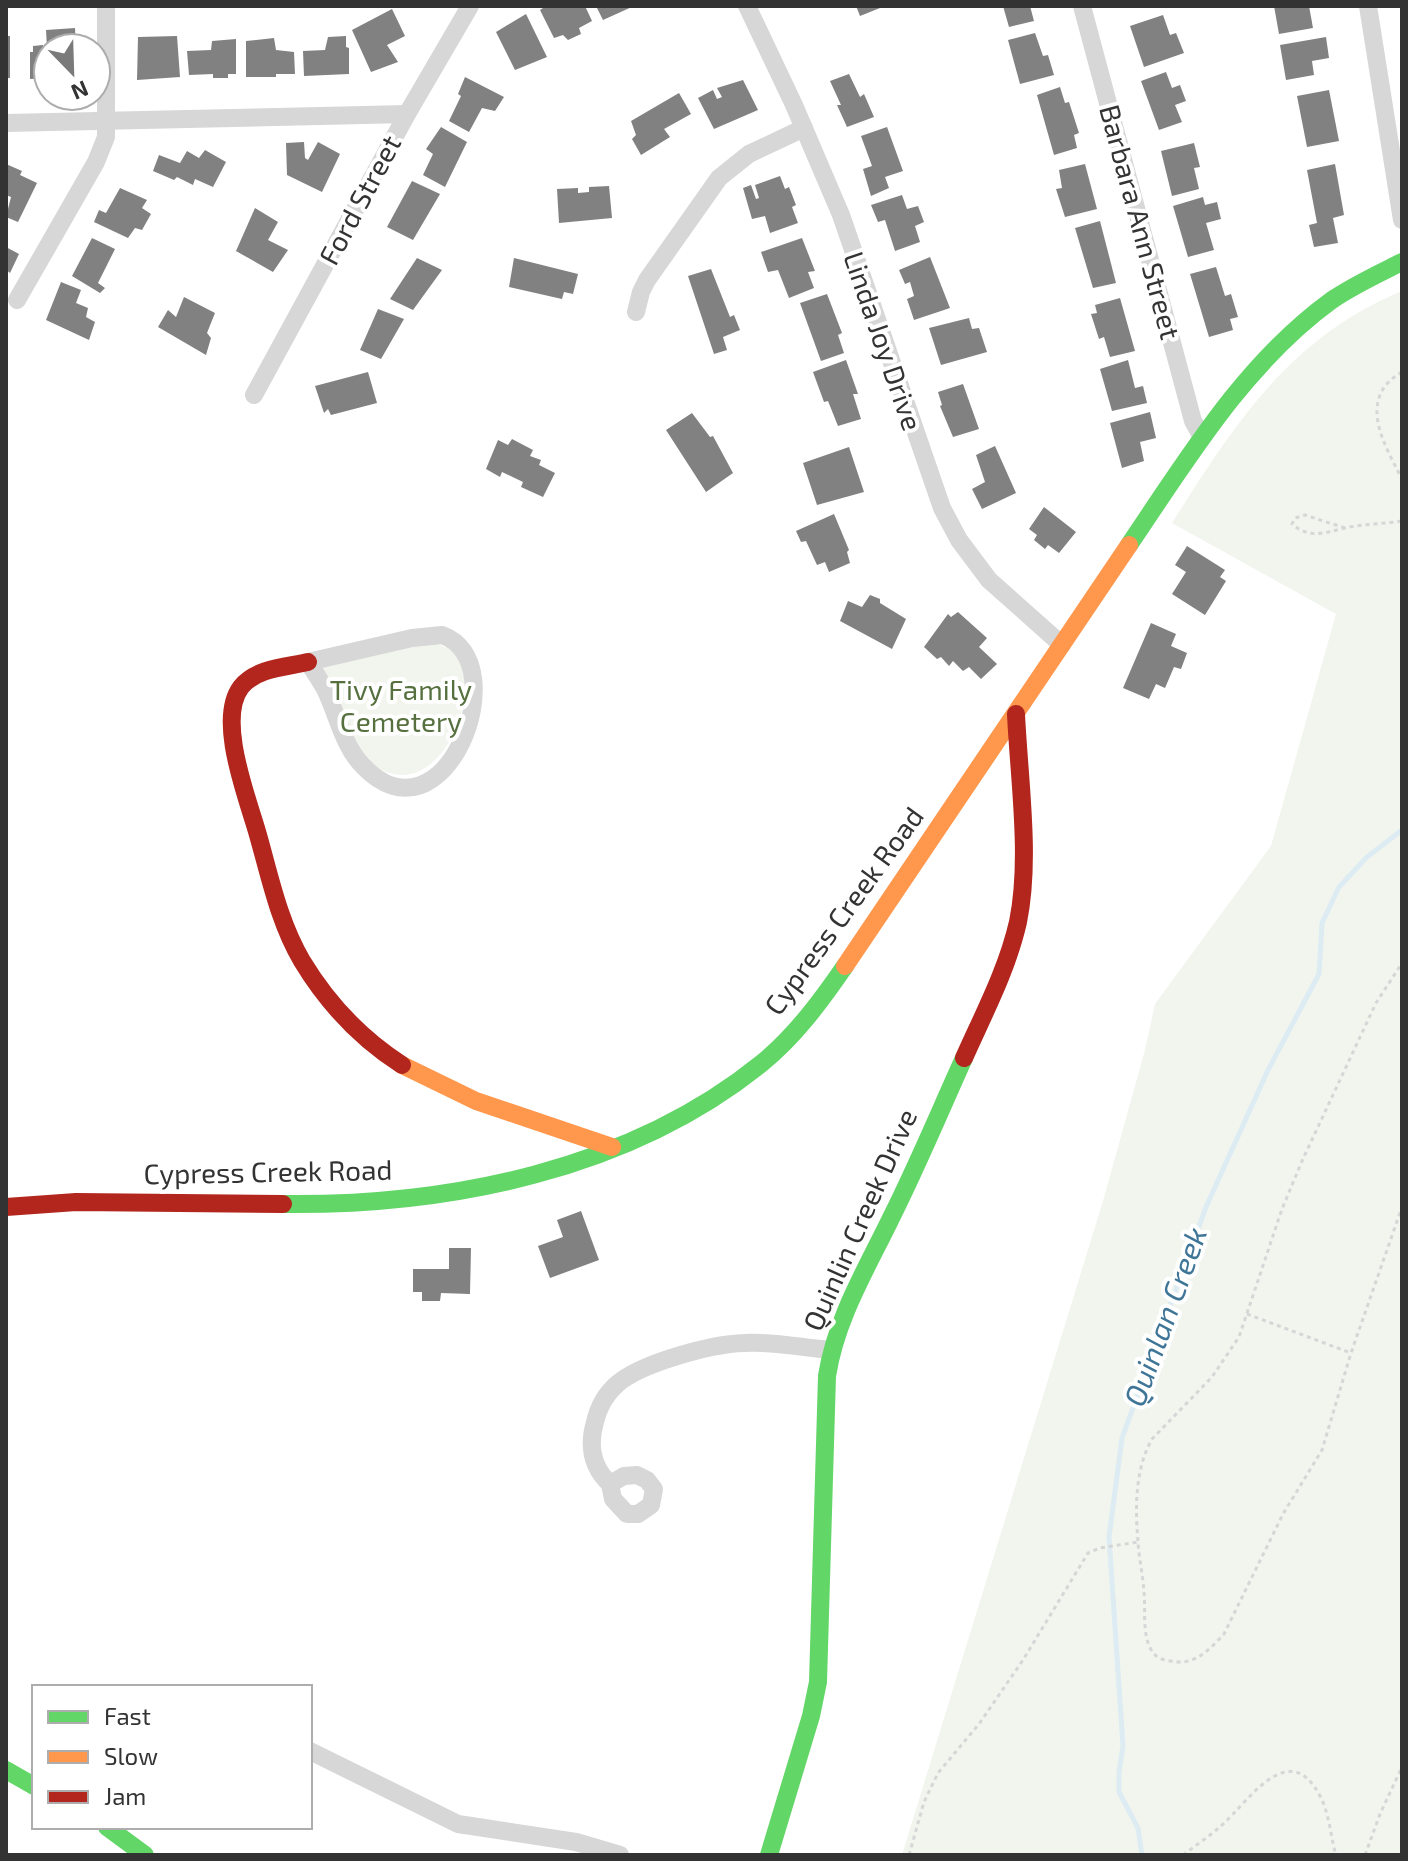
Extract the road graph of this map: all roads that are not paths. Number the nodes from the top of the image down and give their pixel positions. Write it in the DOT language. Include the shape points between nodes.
graph roads {
  1 [pos="106,6"];
  2 [pos="470,6"];
  3 [pos="747,6"];
  4 [pos="1082,6"];
  5 [pos="1368,6"];
  6 [pos="407,114"];
  7 [pos="107,121"];
  8 [pos="6,123"];
  9 [pos="804,128"];
  10 [pos="1402,220"];
  11 [pos="1402,262"];
  12 [pos="17,300"];
  13 [pos="636,312"];
  14 [pos="254,395"];
  15 [pos="1202,437"];
  16 [pos="1062,645"];
  17 [pos="308,662"];
  18 [pos="1016,714"];
  19 [pos="612,1147"];
  20 [pos="6,1207"];
  21 [pos="831,1350"];
  22 [pos="610,1484"];
  23 [pos="312,1752"];
  24 [pos="6,1770"];
  25 [pos="32,1785"];
  26 [pos="110,1829"];
  27 [pos="145,1855"];
  28 [pos="620,1855"];
  29 [pos="769,1855"];
  1 -- 7 [label="street"];
  2 -- 6 [label="street, Ford Street"];
  3 -- 9 [label="street, Linda Joy Drive"];
  4 -- 15 [label="street, Barbara Ann Street" via="1193,421"];
  5 -- 10 [label="street"];
  6 -- 7 [label="street"];
  6 -- 14 [label="street, Ford Street"];
  7 -- 8 [label="street"];
  7 -- 12 [label="street" via="96,162"];
  9 -- 13 [label="street" via="749,154 719,178 647,280"];
  9 -- 16 [label="street, Linda Joy Drive" via="841,215 942,508 989,580"];
  11 -- 15 [label="street, Cypress Creek Road" via="1330,301 1236,391"];
  15 -- 16 [label="street, Cypress Creek Road"];
  16 -- 18 [label="street, Cypress Creek Road"];
  17 -- 17 [label="street" via="351,749 378,779 396,786 426,783 453,761 464,737 473,688 471,668 456,640 442,635 412,638"];
  17 -- 19 [label="street" via="250,679 239,688 232,712 236,756 291,940 314,978 352,1028 400,1066"];
  18 -- 19 [label="street, Cypress Creek Road" via="801,1025 763,1062 700,1107"];
  18 -- 21 [label="street, Quinlin Creek Drive" via="1024,876 1006,965"];
  19 -- 20 [label="street, Cypress Creek Road" via="467,1191 342,1205 76,1202"];
  21 -- 22 [label="street" via="746,1342 707,1347 640,1370 616,1385 599,1408 591,1436 593,1460"];
  21 -- 29 [label="street, Quinlin Creek Drive" via="818,1682"];
  23 -- 28 [label="street" via="458,1824 576,1842"];
  24 -- 25 [label="street"];
  26 -- 27 [label="street"];
}
